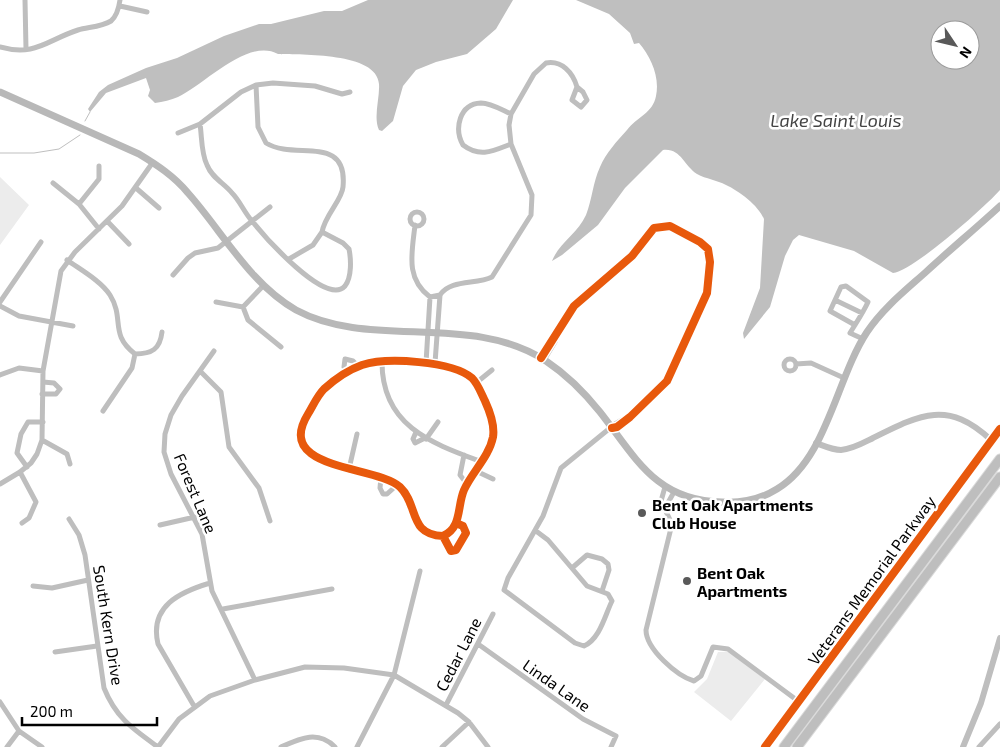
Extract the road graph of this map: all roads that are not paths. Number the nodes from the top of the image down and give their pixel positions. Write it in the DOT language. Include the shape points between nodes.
graph roads {
  1 [pos="25,0"];
  2 [pos="120,3"];
  3 [pos="147,12"];
  4 [pos="0,47"];
  5 [pos="26,49"];
  6 [pos="256,85"];
  7 [pos="577,87"];
  8 [pos="0,92"];
  9 [pos="350,92"];
  10 [pos="511,114"];
  11 [pos="200,124"];
  12 [pos="178,132"];
  13 [pos="511,144"];
  14 [pos="153,162"];
  15 [pos="99,166"];
  16 [pos="53,184"];
  17 [pos="136,188"];
  18 [pos="79,204"];
  19 [pos="270,206"];
  20 [pos="1000,206"];
  21 [pos="159,208"];
  22 [pos="251,220"];
  23 [pos="108,222"];
  24 [pos="415,225"];
  25 [pos="99,229"];
  26 [pos="322,232"];
  27 [pos="226,241"];
  28 [pos="41,242"];
  29 [pos="129,244"];
  30 [pos="289,259"];
  31 [pos="67,260"];
  32 [pos="173,275"];
  33 [pos="264,285"];
  34 [pos="440,295"];
  35 [pos="430,297"];
  36 [pos="835,300"];
  37 [pos="0,302"];
  38 [pos="216,302"];
  39 [pos="0,306"];
  40 [pos="243,307"];
  41 [pos="862,314"];
  42 [pos="51,322"];
  43 [pos="855,325"];
  44 [pos="73,326"];
  45 [pos="162,332"];
  46 [pos="428,332"];
  47 [pos="437,333"];
  48 [pos="863,339"];
  49 [pos="281,347"];
  50 [pos="214,351"];
  51 [pos="135,354"];
  52 [pos="543,359"];
  53 [pos="382,362"];
  54 [pos="426,363"];
  55 [pos="435,363"];
  56 [pos="796,364"];
  57 [pos="358,367"];
  58 [pos="492,370"];
  59 [pos="200,371"];
  60 [pos="43,372"];
  61 [pos="347,372"];
  62 [pos="0,376"];
  63 [pos="844,378"];
  64 [pos="43,382"];
  65 [pos="476,383"];
  66 [pos="42,394"];
  67 [pos="103,410"];
  68 [pos="43,422"];
  69 [pos="438,422"];
  70 [pos="612,428"];
  71 [pos="1000,429"];
  72 [pos="416,432"];
  73 [pos="357,434"];
  74 [pos="426,439"];
  75 [pos="42,440"];
  76 [pos="991,440"];
  77 [pos="816,443"];
  78 [pos="464,455"];
  79 [pos="1000,459"];
  80 [pos="482,462"];
  81 [pos="70,464"];
  82 [pos="26,467"];
  83 [pos="348,469"];
  84 [pos="476,471"];
  85 [pos="20,472"];
  86 [pos="381,477"];
  87 [pos="1000,477"];
  88 [pos="493,479"];
  89 [pos="0,484"];
  90 [pos="467,484"];
  91 [pos="397,485"];
  92 [pos="665,487"];
  93 [pos="674,492"];
  94 [pos="665,508"];
  95 [pos="195,517"];
  96 [pos="69,519"];
  97 [pos="270,521"];
  98 [pos="22,523"];
  99 [pos="456,523"];
  100 [pos="160,525"];
  101 [pos="536,531"];
  102 [pos="443,536"];
  103 [pos="572,568"];
  104 [pos="420,571"];
  105 [pos="88,580"];
  106 [pos="210,583"];
  107 [pos="33,586"];
  108 [pos="332,590"];
  109 [pos="602,590"];
  110 [pos="223,609"];
  111 [pos="493,614"];
  112 [pos="1000,638"];
  113 [pos="478,644"];
  114 [pos="97,646"];
  115 [pos="55,652"];
  116 [pos="394,675"];
  117 [pos="255,680"];
  118 [pos="798,701"];
  119 [pos="0,702"];
  120 [pos="446,705"];
  121 [pos="194,706"];
  122 [pos="469,722"];
  123 [pos="1000,724"];
  124 [pos="19,730"];
  125 [pos="7,747"];
  126 [pos="42,747"];
  127 [pos="158,747"];
  128 [pos="281,747"];
  129 [pos="335,747"];
  130 [pos="356,747"];
  131 [pos="442,747"];
  132 [pos="488,747"];
  133 [pos="611,747"];
  134 [pos="765,747"];
  135 [pos="784,747"];
  136 [pos="797,747"];
  137 [pos="962,747"];
  138 [pos="979,747"];
  1 -- 5 [label="street"];
  2 -- 3 [label="street"];
  2 -- 5 [label="street" via="116,16 110,21 78,30 44,46"];
  4 -- 5 [label="street"];
  6 -- 9 [label="street" via="314,86 342,94"];
  6 -- 11 [label="street" via="241,92"];
  6 -- 26 [label="street" via="258,126 266,144 285,151 308,150 329,154 342,165 343,187"];
  7 -- 10 [label="street" via="571,73 563,66 546,63 534,74"];
  8 -- 14 [label="main road"];
  10 -- 13 [label="street"];
  10 -- 13 [label="street" via="481,103 471,106 459,120 457,131 463,145 479,153"];
  11 -- 12 [label="street"];
  11 -- 22 [label="street" via="207,166 215,178 232,192"];
  13 -- 34 [label="street" via="532,195 528,223 492,277 450,286"];
  14 -- 17 [label="street"];
  14 -- 27 [label="main road" via="188,193"];
  15 -- 18 [label="street" via="99,179"];
  16 -- 18 [label="street"];
  17 -- 21 [label="street"];
  17 -- 23 [label="street"];
  18 -- 25 [label="street"];
  19 -- 22 [label="street"];
  20 -- 48 [label="main road" via="882,312"];
  22 -- 27 [label="street"];
  22 -- 30 [label="street"];
  23 -- 25 [label="street"];
  23 -- 29 [label="street"];
  24 -- 35 [label="street" via="412,274"];
  25 -- 31 [label="street"];
  26 -- 30 [label="street" via="312,245"];
  26 -- 30 [label="street" via="349,249 348,280 344,287 329,290 300,271"];
  27 -- 32 [label="street" via="218,248 195,253"];
  27 -- 33 [label="main road"];
  28 -- 37 [label="street"];
  31 -- 42 [label="street" via="57,283"];
  31 -- 51 [label="street" via="106,289 116,310 119,337"];
  33 -- 40 [label="street"];
  33 -- 46 [label="main road" via="297,310 314,318 348,326"];
  34 -- 35 [label="street"];
  34 -- 47 [label="street"];
  35 -- 46 [label="street"];
  36 -- 41 [label="street"];
  36 -- 41 [label="street" via="842,287 846,286 868,302"];
  36 -- 43 [label="street" via="830,311"];
  38 -- 40 [label="street"];
  39 -- 42 [label="street" via="19,316"];
  40 -- 49 [label="street" via="248,320"];
  41 -- 43 [label="street"];
  42 -- 44 [label="street"];
  42 -- 60 [label="street"];
  43 -- 48 [label="street" via="850,333"];
  45 -- 51 [label="street" via="154,351"];
  46 -- 47 [label="main road"];
  46 -- 54 [label="street"];
  47 -- 52 [label="main road" via="496,339"];
  47 -- 55 [label="street"];
  48 -- 63 [label="main road"];
  50 -- 59 [label="street, Forest Lane"];
  51 -- 67 [label="street" via="132,368"];
  52 -- 70 [label="main road" via="574,382"];
  52 -- 70 [label="street" via="574,306 632,256 654,228 670,226 703,244 708,249 710,262 707,293 667,381 618,427"];
  53 -- 54 [label="street"];
  53 -- 57 [label="street"];
  53 -- 72 [label="street" via="386,396"];
  54 -- 55 [label="street"];
  55 -- 65 [label="street" via="458,370"];
  56 -- 63 [label="street" via="811,363"];
  57 -- 61 [label="street"];
  57 -- 61 [label="street" via="350,359 345,359 343,364"];
  58 -- 65 [label="street"];
  59 -- 95 [label="street, Forest Lane" via="171,415 164,443 169,469"];
  59 -- 97 [label="street" via="220,392 229,446 259,488"];
  60 -- 62 [label="street" via="19,368"];
  60 -- 64 [label="street"];
  61 -- 83 [label="street" via="321,392 302,424 300,437 307,449 319,459"];
  63 -- 77 [label="main road"];
  64 -- 66 [label="street"];
  64 -- 66 [label="street" via="54,383 60,388 56,394"];
  65 -- 80 [label="street" via="493,425 493,437"];
  66 -- 68 [label="street"];
  68 -- 75 [label="street"];
  68 -- 82 [label="street" via="28,422 21,434 17,453"];
  69 -- 74 [label="street"];
  70 -- 92 [label="main road" via="640,465"];
  70 -- 101 [label="street" via="560,468"];
  71 -- 76 [label="street, Veterans Memorial Parkway"];
  72 -- 74 [label="street"];
  72 -- 74 [label="street" via="415,443"];
  73 -- 83 [label="street"];
  74 -- 78 [label="street"];
  75 -- 81 [label="street" via="67,454"];
  75 -- 82 [label="street" via="37,454"];
  76 -- 77 [label="street" via="958,418 941,414 920,417 852,448 834,449"];
  76 -- 118 [label="street, Veterans Memorial Parkway"];
  77 -- 93 [label="main road" via="793,477 759,498 705,502"];
  78 -- 80 [label="street"];
  78 -- 90 [label="street" via="460,475"];
  79 -- 135 [label="highway"];
  80 -- 84 [label="street"];
  82 -- 85 [label="street"];
  83 -- 86 [label="street"];
  84 -- 88 [label="street"];
  84 -- 90 [label="street"];
  85 -- 89 [label="street"];
  85 -- 98 [label="street" via="36,502 29,518"];
  86 -- 91 [label="street"];
  86 -- 91 [label="street" via="383,494"];
  87 -- 136 [label="highway"];
  90 -- 99 [label="street"];
  91 -- 102 [label="street" via="408,498 418,526 434,536"];
  92 -- 93 [label="main road"];
  92 -- 94 [label="street" via="661,501"];
  93 -- 94 [label="street"];
  94 -- 118 [label="street" via="672,524 646,630 651,648 694,681 701,676 713,647 728,649"];
  95 -- 100 [label="street"];
  95 -- 106 [label="street, Forest Lane" via="202,534"];
  96 -- 105 [label="street, South Kern Drive" via="79,535"];
  99 -- 102 [label="street"];
  99 -- 102 [label="street" via="463,526 466,533 456,550 448,548"];
  101 -- 103 [label="street"];
  101 -- 109 [label="street" via="504,590 575,643 584,646 596,637 612,601"];
  103 -- 109 [label="street" via="587,586"];
  103 -- 109 [label="street" via="587,555 602,559 609,570"];
  104 -- 116 [label="street"];
  105 -- 107 [label="street" via="52,588"];
  105 -- 114 [label="street, South Kern Drive"];
  106 -- 110 [label="street, Forest Lane"];
  106 -- 121 [label="street" via="175,597 158,619 155,632 158,644"];
  108 -- 110 [label="street"];
  110 -- 117 [label="street, Forest Lane"];
  111 -- 113 [label="street, Cedar Lane"];
  112 -- 137 [label="street" via="981,703"];
  113 -- 120 [label="street, Cedar Lane"];
  113 -- 133 [label="street, Linda Lane" via="582,719 616,736"];
  114 -- 115 [label="street"];
  114 -- 127 [label="street, South Kern Drive" via="104,688 112,706 126,723"];
  116 -- 117 [label="street" via="305,667"];
  116 -- 120 [label="street"];
  116 -- 130 [label="street"];
  117 -- 121 [label="street" via="210,696"];
  118 -- 134 [label="street, Veterans Memorial Parkway"];
  119 -- 124 [label="street"];
  120 -- 122 [label="street"];
  121 -- 127 [label="street" via="179,719"];
  122 -- 131 [label="street"];
  122 -- 132 [label="street"];
  123 -- 138 [label="street"];
  124 -- 125 [label="street"];
  124 -- 126 [label="street"];
  128 -- 129 [label="street" via="311,736 329,741"];
}
